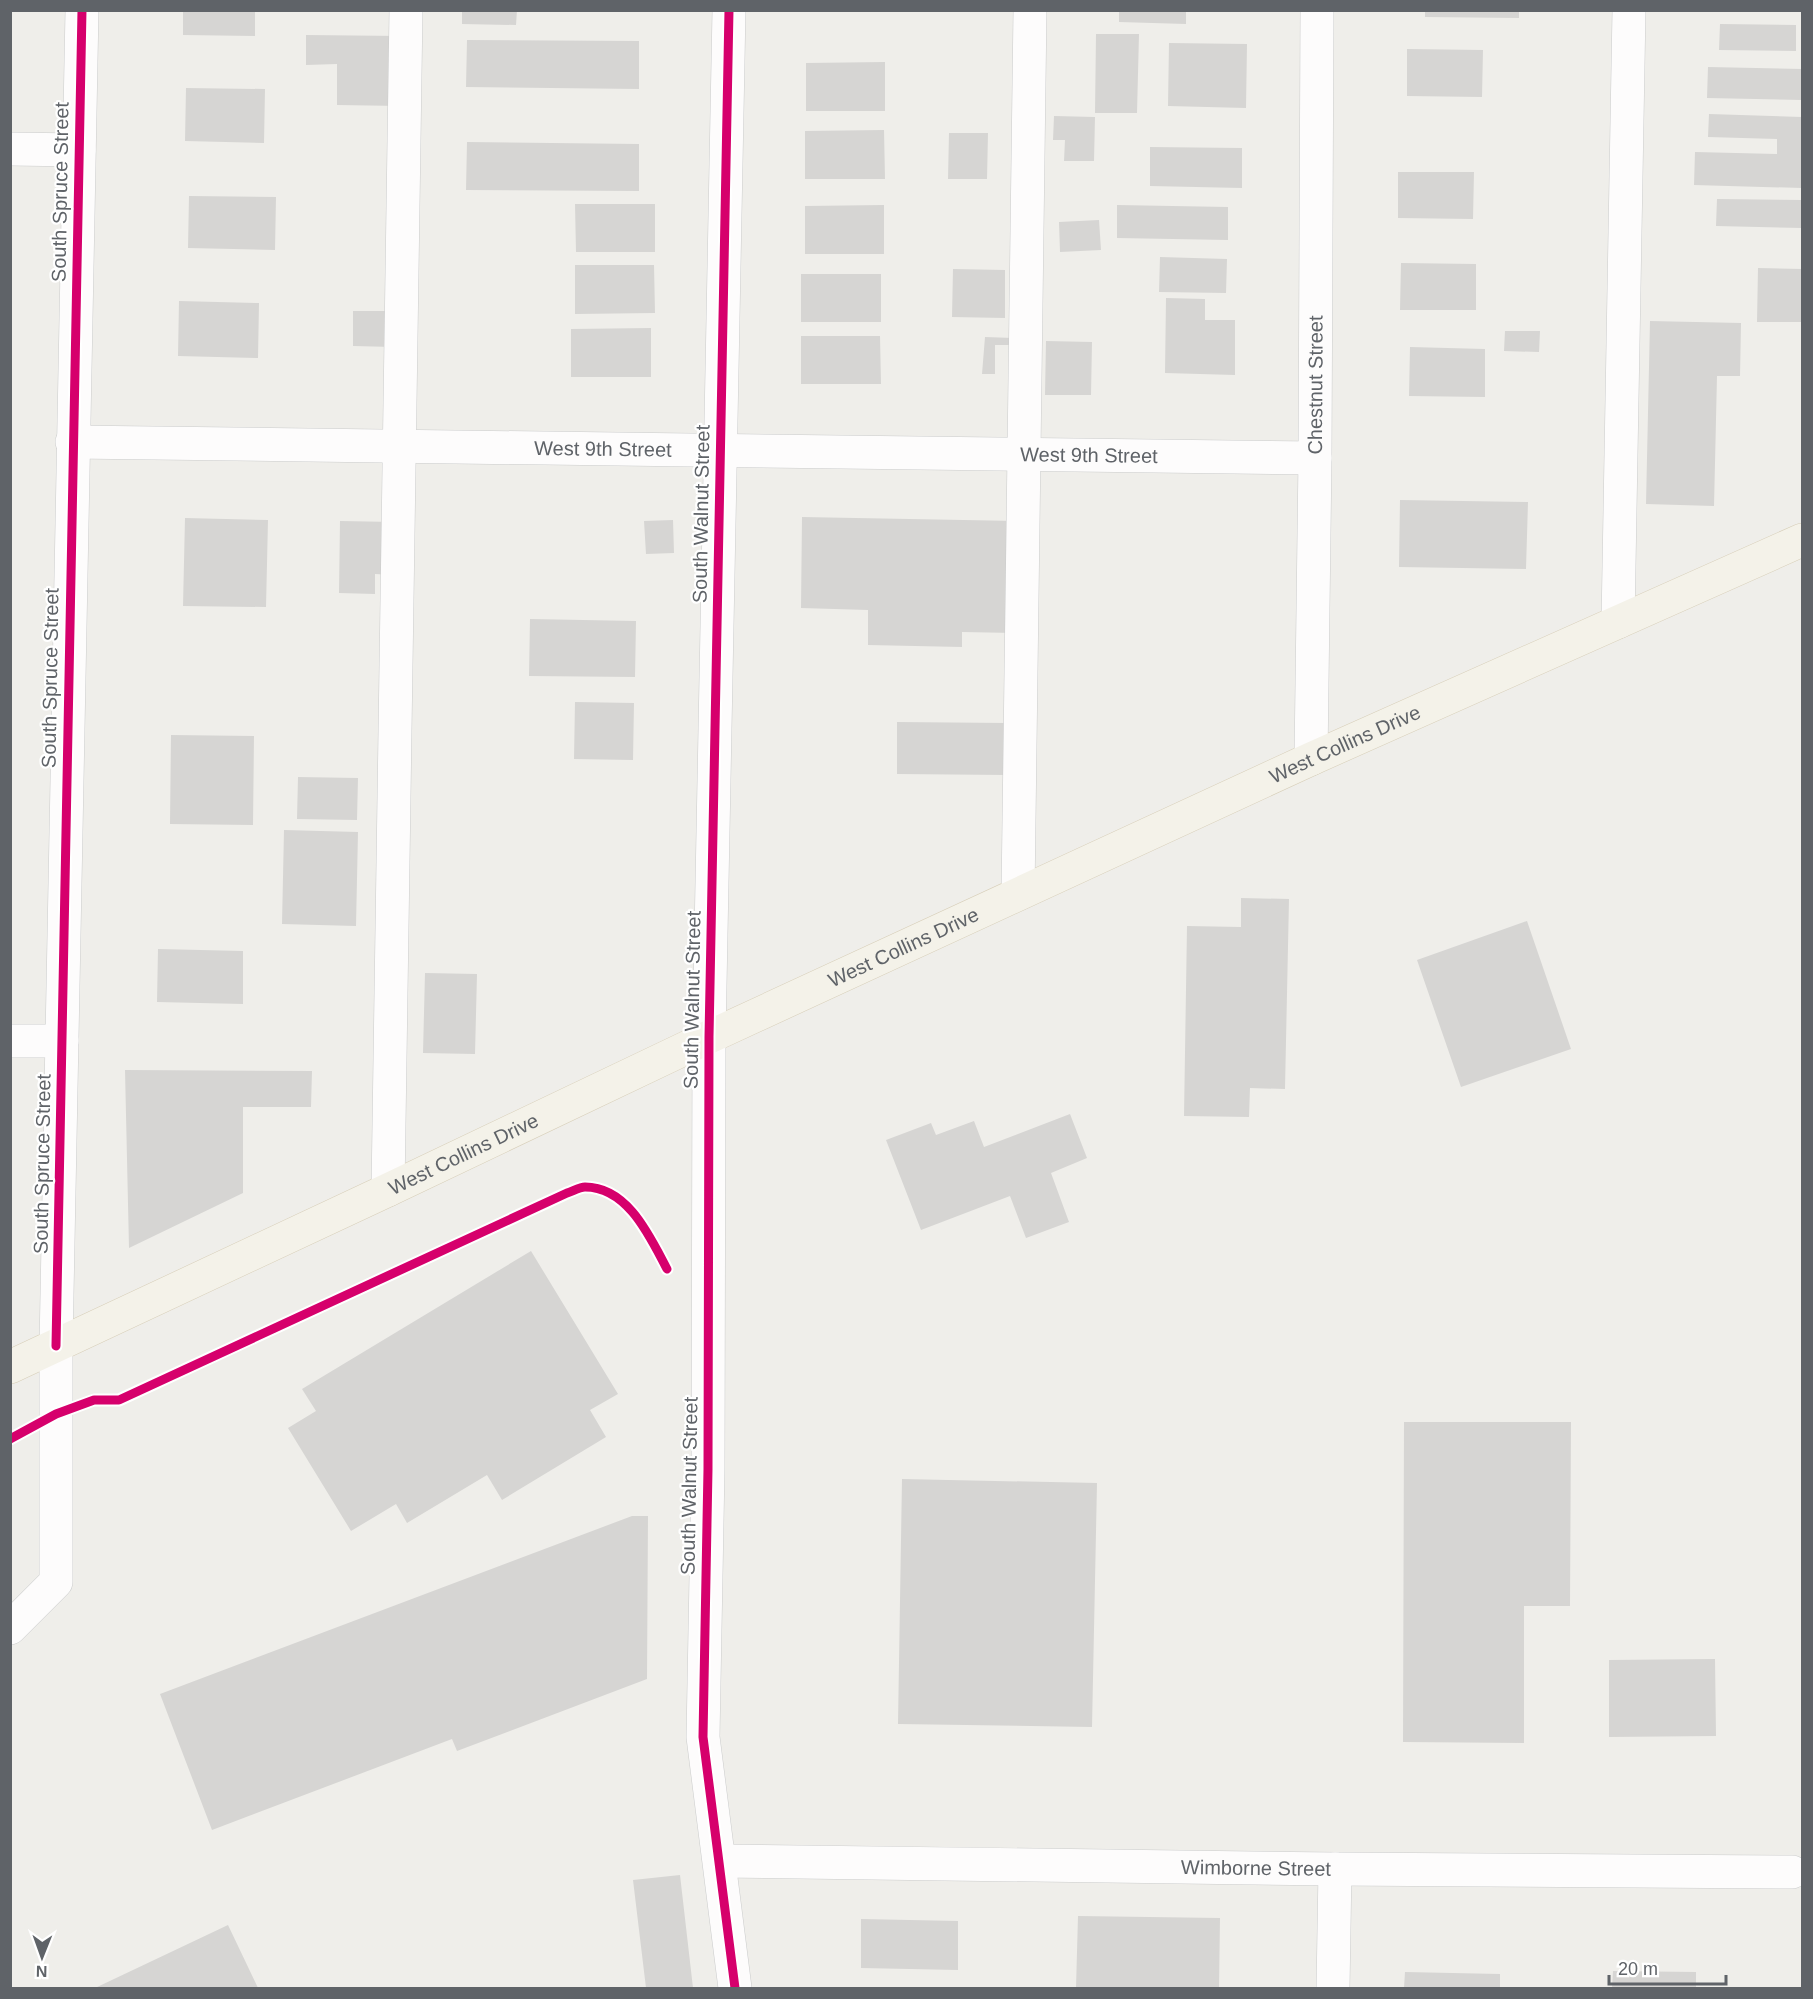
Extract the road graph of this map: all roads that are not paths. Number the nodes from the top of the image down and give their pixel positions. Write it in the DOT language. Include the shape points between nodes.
graph roads {
  1 [pos="82,10"];
  2 [pos="406,10"];
  3 [pos="729,10"];
  4 [pos="1030,10"];
  5 [pos="1317,10"];
  6 [pos="1629,10"];
  7 [pos="10,149"];
  8 [pos="79,150"];
  9 [pos="72,442"];
  10 [pos="400,446"];
  11 [pos="721,450"];
  12 [pos="1024,454"];
  13 [pos="1315,458"];
  14 [pos="1803,540"];
  15 [pos="1618,622"];
  16 [pos="1311,759"];
  17 [pos="1018,894"];
  18 [pos="709,1036"];
  19 [pos="10,1041"];
  20 [pos="62,1041"];
  21 [pos="388,1190"];
  22 [pos="56,1346"];
  23 [pos="10,1367"];
  24 [pos="10,1628"];
  25 [pos="720,1861"];
  26 [pos="1335,1869"];
  27 [pos="1792,1872"];
  28 [pos="735,1989"];
  29 [pos="1334,1989"];
  1 -- 8 [label="street, South Spruce Street"];
  2 -- 10 [label="street"];
  3 -- 11 [label="street, South Walnut Street"];
  4 -- 12 [label="street"];
  5 -- 13 [label="street, Chestnut Street"];
  6 -- 15 [label="street"];
  7 -- 8 [label="street"];
  8 -- 9 [label="street, South Spruce Street"];
  9 -- 10 [label="street, West 9th Street"];
  9 -- 20 [label="street, South Spruce Street"];
  10 -- 11 [label="street, West 9th Street"];
  10 -- 21 [label="street"];
  11 -- 12 [label="street, West 9th Street"];
  11 -- 18 [label="street, South Walnut Street"];
  12 -- 13 [label="street, West 9th Street"];
  12 -- 17 [label="street"];
  13 -- 16 [label="street, Chestnut Street"];
  14 -- 15 [label="main road, West Collins Drive"];
  15 -- 16 [label="main road, West Collins Drive"];
  16 -- 17 [label="main road, West Collins Drive"];
  17 -- 18 [label="main road, West Collins Drive"];
  18 -- 21 [label="main road, West Collins Drive"];
  18 -- 25 [label="street, South Walnut Street" via="703,1737"];
  19 -- 20 [label="street"];
  20 -- 22 [label="street, South Spruce Street"];
  21 -- 22 [label="main road, West Collins Drive"];
  22 -- 23 [label="main road, West Collins Drive"];
  22 -- 24 [label="street, South Spruce Street" via="56,1582"];
  25 -- 26 [label="street, Wimborne Street"];
  25 -- 28 [label="street, South Walnut Street"];
  26 -- 27 [label="street, Wimborne Street"];
  26 -- 29 [label="street"];
}
